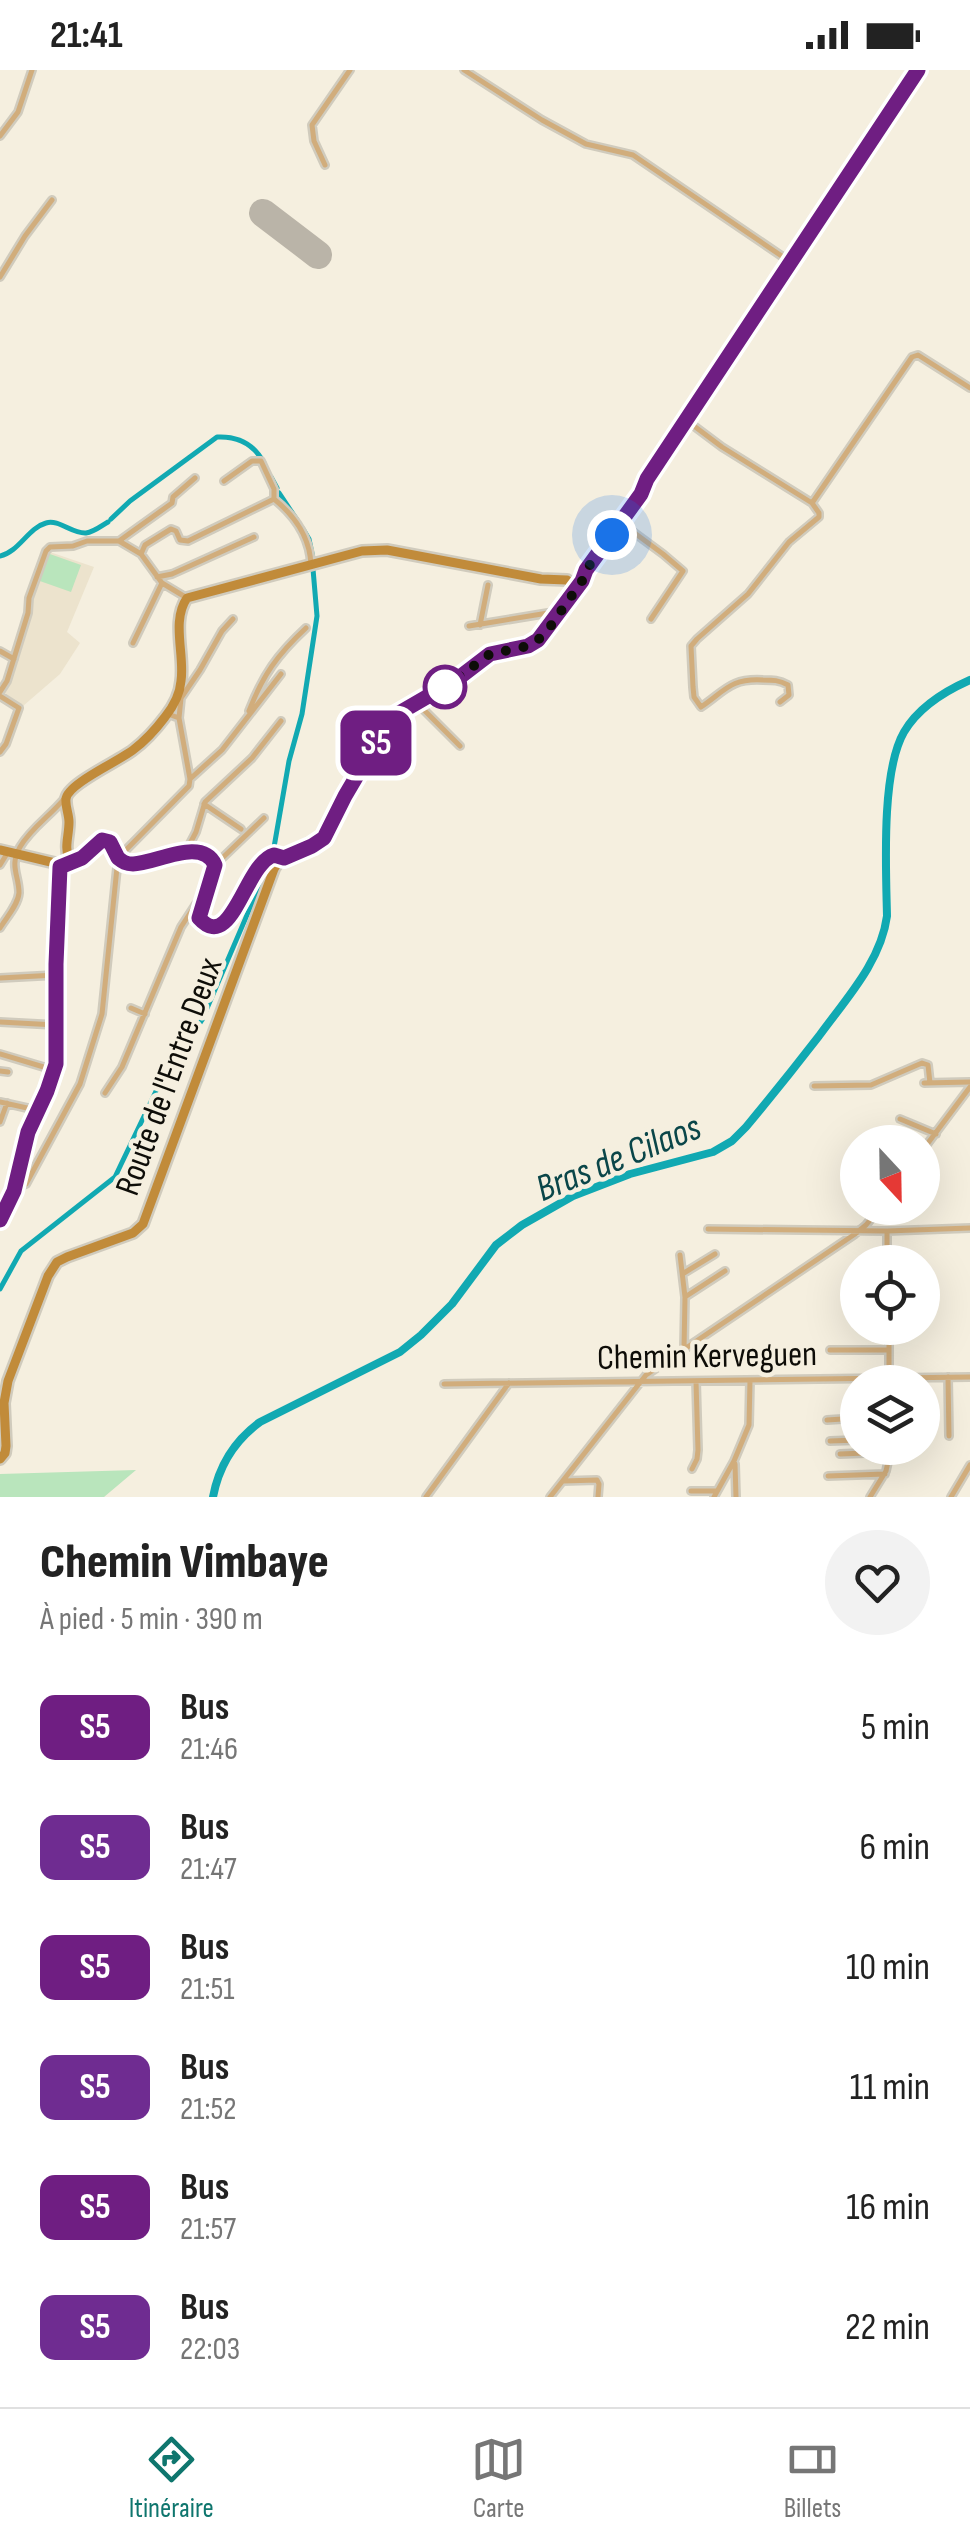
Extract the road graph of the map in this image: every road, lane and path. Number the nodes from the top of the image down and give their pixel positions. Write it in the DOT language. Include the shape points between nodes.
graph roads {
  1 [pos="32,70"];
  2 [pos="350,70"];
  3 [pos="464,70"];
  4 [pos="918,70"];
  5 [pos="0,136"];
  6 [pos="325,165"];
  7 [pos="52,200"];
  8 [pos="791,262"];
  9 [pos="0,277"];
  10 [pos="970,388"];
  11 [pos="686,420"];
  12 [pos="195,478"];
  13 [pos="647,479"];
  14 [pos="224,480"];
  15 [pos="274,499"];
  16 [pos="812,504"];
  17 [pos="621,523"];
  18 [pos="254,538"];
  19 [pos="119,541"];
  20 [pos="141,554"];
  21 [pos="311,565"];
  22 [pos="157,577"];
  23 [pos="572,581"];
  24 [pos="162,583"];
  25 [pos="488,585"];
  26 [pos="187,598"];
  27 [pos="558,614"];
  28 [pos="233,618"];
  29 [pos="650,619"];
  30 [pos="480,624"];
  31 [pos="469,626"];
  32 [pos="306,628"];
  33 [pos="133,643"];
  34 [pos="0,651"];
  35 [pos="14,659"];
  36 [pos="282,674"];
  37 [pos="0,694"];
  38 [pos="416,702"];
  39 [pos="780,702"];
  40 [pos="168,714"];
  41 [pos="179,718"];
  42 [pos="245,721"];
  43 [pos="281,722"];
  44 [pos="460,746"];
  45 [pos="0,752"];
  46 [pos="190,778"];
  47 [pos="66,797"];
  48 [pos="204,804"];
  49 [pos="264,818"];
  50 [pos="241,829"];
  51 [pos="9,852"];
  52 [pos="184,853"];
  53 [pos="118,858"];
  54 [pos="280,858"];
  55 [pos="64,859"];
  56 [pos="0,864"];
  57 [pos="215,865"];
  58 [pos="201,905"];
  59 [pos="0,928"];
  60 [pos="56,975"];
  61 [pos="0,978"];
  62 [pos="130,1008"];
  63 [pos="145,1014"];
  64 [pos="0,1022"];
  65 [pos="56,1024"];
  66 [pos="0,1054"];
  67 [pos="56,1070"];
  68 [pos="0,1071"];
  69 [pos="8,1072"];
  70 [pos="970,1085"];
  71 [pos="814,1086"];
  72 [pos="105,1093"];
  73 [pos="3,1102"];
  74 [pos="38,1110"];
  75 [pos="900,1120"];
  76 [pos="0,1122"];
  77 [pos="913,1125"];
  78 [pos="940,1128"];
  79 [pos="17,1187"];
  80 [pos="8,1197"];
  81 [pos="1,1214"];
  82 [pos="865,1225"];
  83 [pos="970,1228"];
  84 [pos="708,1229"];
  85 [pos="860,1230"];
  86 [pos="887,1231"];
  87 [pos="887,1245"];
  88 [pos="715,1254"];
  89 [pos="680,1255"];
  90 [pos="725,1272"];
  91 [pos="683,1274"];
  92 [pos="684,1297"];
  93 [pos="889,1345"];
  94 [pos="684,1349"];
  95 [pos="830,1350"];
  96 [pos="889,1350"];
  97 [pos="889,1365"];
  98 [pos="970,1376"];
  99 [pos="940,1378"];
  100 [pos="948,1378"];
  101 [pos="750,1380"];
  102 [pos="840,1380"];
  103 [pos="638,1381"];
  104 [pos="696,1381"];
  105 [pos="509,1383"];
  106 [pos="444,1384"];
  107 [pos="2,1403"];
  108 [pos="840,1419"];
  109 [pos="828,1420"];
  110 [pos="949,1436"];
  111 [pos="830,1441"];
  112 [pos="840,1441"];
  113 [pos="0,1459"];
  114 [pos="734,1460"];
  115 [pos="887,1465"];
  116 [pos="970,1465"];
  117 [pos="692,1469"];
  118 [pos="885,1474"];
  119 [pos="828,1476"];
  120 [pos="563,1480"];
  121 [pos="692,1491"];
  122 [pos="716,1494"];
  123 [pos="426,1497"];
  124 [pos="550,1497"];
  125 [pos="598,1497"];
  126 [pos="736,1497"];
  127 [pos="870,1497"];
  128 [pos="951,1497"];
  1 -- 5 [label="street" via="18,112"];
  2 -- 6 [label="street" via="312,125"];
  3 -- 8 [label="street" via="586,144 633,155"];
  4 -- 8 [label="main road"];
  7 -- 9 [label="street"];
  8 -- 11 [label="main road"];
  10 -- 16 [label="street" via="912,356"];
  11 -- 13 [label="main road"];
  11 -- 16 [label="street"];
  12 -- 19 [label="street"];
  13 -- 17 [label="main road"];
  13 -- 23 [label="main road"];
  14 -- 15 [label="street" via="258,460"];
  15 -- 20 [label="street" via="186,541 172,529"];
  15 -- 21 [label="street" via="300,527"];
  16 -- 39 [label="street" via="818,517 691,646 700,707 738,681 783,681 789,694"];
  17 -- 23 [label="main road"];
  17 -- 29 [label="street" via="683,571"];
  18 -- 22 [label="street"];
  19 -- 20 [label="street"];
  19 -- 35 [label="street" via="46,551"];
  20 -- 22 [label="street"];
  21 -- 23 [label="main road" via="387,550"];
  21 -- 26 [label="main road"];
  22 -- 24 [label="street"];
  23 -- 27 [label="main road"];
  24 -- 26 [label="street"];
  24 -- 33 [label="street"];
  25 -- 30 [label="street"];
  26 -- 40 [label="main road" via="181,609 182,682"];
  27 -- 30 [label="street"];
  27 -- 38 [label="main road" via="534,643 490,654"];
  28 -- 41 [label="street" via="181,698"];
  30 -- 31 [label="street"];
  32 -- 42 [label="street" via="260,683"];
  34 -- 35 [label="street"];
  35 -- 37 [label="street"];
  36 -- 42 [label="street"];
  37 -- 45 [label="street" via="19,708"];
  38 -- 44 [label="street"];
  38 -- 54 [label="main road" via="385,727 324,838"];
  40 -- 41 [label="street"];
  40 -- 47 [label="main road" via="136,748 78,782"];
  41 -- 46 [label="street"];
  42 -- 46 [label="street"];
  43 -- 48 [label="street"];
  46 -- 53 [label="street"];
  47 -- 51 [label="street"];
  47 -- 55 [label="main road"];
  48 -- 50 [label="street"];
  48 -- 52 [label="street"];
  49 -- 57 [label="street"];
  51 -- 55 [label="main road"];
  51 -- 56 [label="street"];
  51 -- 59 [label="street" via="18,899"];
  52 -- 53 [label="street" via="134,864"];
  52 -- 57 [label="street" via="204,854"];
  53 -- 55 [label="street" via="106,840"];
  53 -- 79 [label="street" via="102,1014 88,1062 56,1132 28,1181"];
  54 -- 58 [label="street" via="264,859 222,925 201,922"];
  54 -- 107 [label="main road, Route de l'Entre Deux" via="143,1224 51,1270"];
  55 -- 60 [label="main road"];
  57 -- 58 [label="street"];
  58 -- 63 [label="street" via="181,927"];
  60 -- 61 [label="street"];
  60 -- 65 [label="main road"];
  62 -- 63 [label="street"];
  63 -- 72 [label="street"];
  64 -- 65 [label="street"];
  65 -- 67 [label="main road"];
  66 -- 67 [label="street"];
  67 -- 74 [label="main road"];
  68 -- 69 [label="street"];
  70 -- 71 [label="street" via="927,1083 922,1062 871,1086"];
  70 -- 78 [label="street"];
  73 -- 74 [label="street"];
  73 -- 76 [label="street"];
  74 -- 79 [label="main road"];
  75 -- 77 [label="street"];
  79 -- 80 [label="main road"];
  80 -- 81 [label="main road"];
  82 -- 85 [label="street"];
  83 -- 86 [label="street"];
  84 -- 85 [label="street"];
  85 -- 86 [label="street"];
  85 -- 94 [label="street"];
  86 -- 87 [label="street"];
  88 -- 91 [label="street"];
  89 -- 91 [label="street"];
  90 -- 92 [label="street"];
  91 -- 92 [label="street"];
  92 -- 94 [label="street"];
  93 -- 96 [label="street"];
  94 -- 103 [label="street"];
  95 -- 96 [label="street"];
  96 -- 97 [label="street"];
  98 -- 100 [label="street, Chemin Kerveguen"];
  99 -- 100 [label="street, Chemin Kerveguen"];
  100 -- 110 [label="street"];
  101 -- 102 [label="street, Chemin Kerveguen"];
  101 -- 104 [label="street, Chemin Kerveguen"];
  101 -- 114 [label="street" via="751,1418"];
  103 -- 104 [label="street, Chemin Kerveguen"];
  103 -- 105 [label="street, Chemin Kerveguen"];
  103 -- 120 [label="street"];
  104 -- 117 [label="street" via="698,1450"];
  105 -- 106 [label="street, Chemin Kerveguen"];
  105 -- 123 [label="street"];
  107 -- 113 [label="main road, Route de l'Entre Deux" via="6,1446"];
  108 -- 109 [label="street"];
  111 -- 112 [label="street"];
  114 -- 122 [label="street"];
  114 -- 126 [label="street"];
  115 -- 118 [label="street"];
  116 -- 128 [label="street"];
  118 -- 119 [label="street"];
  118 -- 127 [label="street"];
  120 -- 124 [label="street"];
  120 -- 125 [label="street" via="597,1480"];
  121 -- 122 [label="street"];
}
